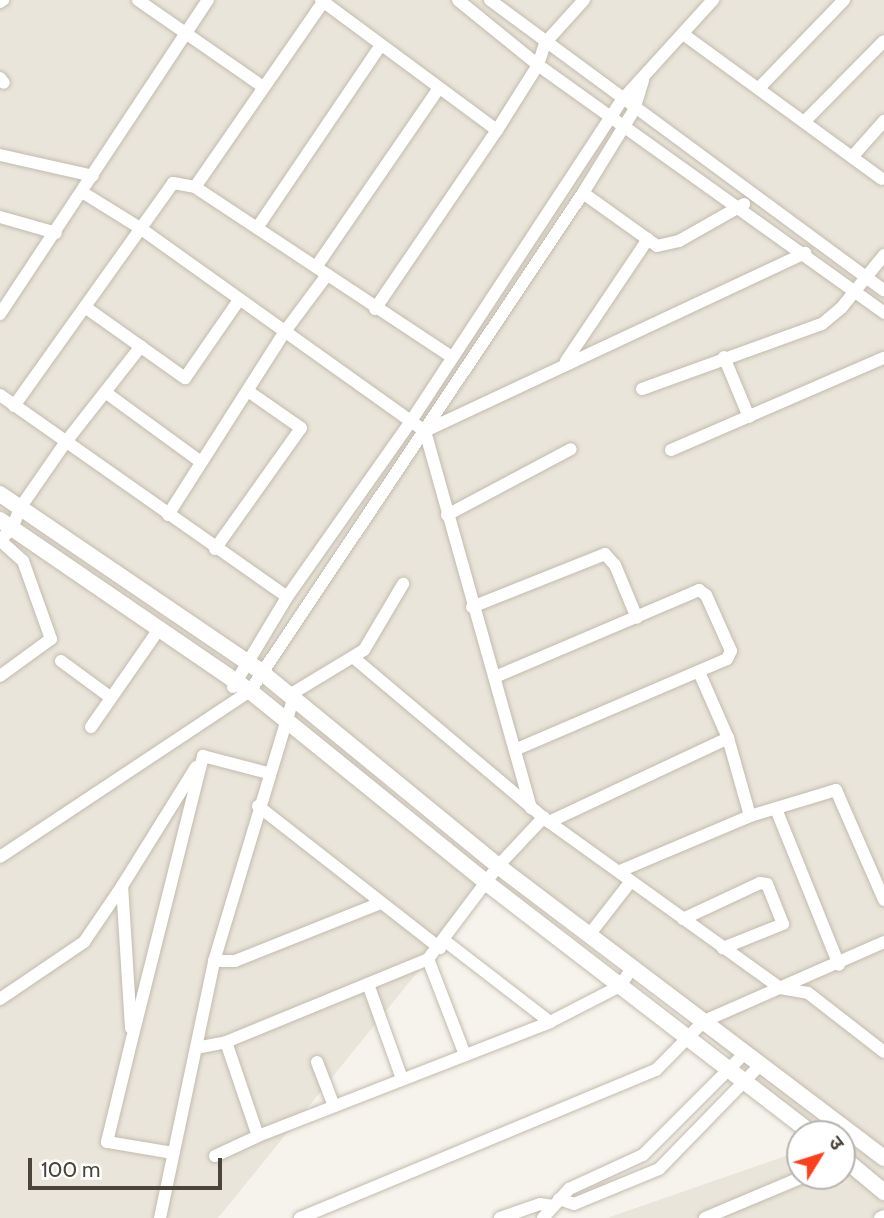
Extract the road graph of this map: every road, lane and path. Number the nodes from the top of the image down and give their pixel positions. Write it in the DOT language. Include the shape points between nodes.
graph roads {
  1 [pos="138,0"];
  2 [pos="208,0"];
  3 [pos="490,0"];
  4 [pos="583,0"];
  5 [pos="844,0"];
  6 [pos="322,1"];
  7 [pos="463,1"];
  8 [pos="705,3"];
  9 [pos="683,34"];
  10 [pos="185,35"];
  11 [pos="884,41"];
  12 [pos="545,43"];
  13 [pos="382,45"];
  14 [pos="538,65"];
  15 [pos="643,80"];
  16 [pos="263,87"];
  17 [pos="760,87"];
  18 [pos="439,88"];
  19 [pos="621,101"];
  20 [pos="634,110"];
  21 [pos="611,116"];
  22 [pos="805,121"];
  23 [pos="884,121"];
  24 [pos="623,124"];
  25 [pos="497,130"];
  26 [pos="0,155"];
  27 [pos="853,156"];
  28 [pos="93,176"];
  29 [pos="882,179"];
  30 [pos="195,187"];
  31 [pos="82,192"];
  32 [pos="583,193"];
  33 [pos="751,195"];
  34 [pos="739,209"];
  35 [pos="0,217"];
  36 [pos="141,228"];
  37 [pos="257,228"];
  38 [pos="57,233"];
  39 [pos="648,239"];
  40 [pos="816,243"];
  41 [pos="884,254"];
  42 [pos="802,256"];
  43 [pos="316,267"];
  44 [pos="327,275"];
  45 [pos="867,278"];
  46 [pos="884,290"];
  47 [pos="855,292"];
  48 [pos="239,299"];
  49 [pos="85,307"];
  50 [pos="375,309"];
  51 [pos="884,313"];
  52 [pos="0,314"];
  53 [pos="286,330"];
  54 [pos="141,346"];
  55 [pos="450,356"];
  56 [pos="724,357"];
  57 [pos="884,358"];
  58 [pos="566,362"];
  59 [pos="642,389"];
  60 [pos="248,391"];
  61 [pos="105,392"];
  62 [pos="0,395"];
  63 [pos="14,406"];
  64 [pos="749,417"];
  65 [pos="411,421"];
  66 [pos="425,431"];
  67 [pos="65,443"];
  68 [pos="571,449"];
  69 [pos="671,450"];
  70 [pos="201,462"];
  71 [pos="0,494"];
  72 [pos="20,508"];
  73 [pos="168,515"];
  74 [pos="447,515"];
  75 [pos="3,532"];
  76 [pos="215,549"];
  77 [pos="403,584"];
  78 [pos="287,597"];
  79 [pos="472,607"];
  80 [pos="637,618"];
  81 [pos="159,629"];
  82 [pos="354,659"];
  83 [pos="61,661"];
  84 [pos="245,661"];
  85 [pos="260,671"];
  86 [pos="699,672"];
  87 [pos="0,676"];
  88 [pos="495,677"];
  89 [pos="234,680"];
  90 [pos="250,691"];
  91 [pos="110,697"];
  92 [pos="290,698"];
  93 [pos="230,701"];
  94 [pos="288,722"];
  95 [pos="92,727"];
  96 [pos="728,738"];
  97 [pos="517,749"];
  98 [pos="203,756"];
  99 [pos="268,773"];
  100 [pos="258,806"];
  101 [pos="531,808"];
  102 [pos="776,809"];
  103 [pos="750,816"];
  104 [pos="546,819"];
  105 [pos="0,857"];
  106 [pos="498,866"];
  107 [pos="620,871"];
  108 [pos="631,881"];
  109 [pos="488,884"];
  110 [pos="122,886"];
  111 [pos="884,900"];
  112 [pos="381,903"];
  113 [pos="682,919"];
  114 [pos="589,935"];
  115 [pos="884,942"];
  116 [pos="442,945"];
  117 [pos="723,948"];
  118 [pos="428,959"];
  119 [pos="214,961"];
  120 [pos="839,965"];
  121 [pos="633,967"];
  122 [pos="368,984"];
  123 [pos="620,986"];
  124 [pos="780,988"];
  125 [pos="0,999"];
  126 [pos="550,1021"];
  127 [pos="704,1021"];
  128 [pos="688,1037"];
  129 [pos="132,1039"];
  130 [pos="226,1042"];
  131 [pos="196,1048"];
  132 [pos="746,1052"];
  133 [pos="884,1052"];
  134 [pos="465,1055"];
  135 [pos="317,1062"];
  136 [pos="761,1064"];
  137 [pos="734,1069"];
  138 [pos="402,1079"];
  139 [pos="748,1081"];
  140 [pos="334,1106"];
  141 [pos="796,1120"];
  142 [pos="678,1122"];
  143 [pos="258,1136"];
  144 [pos="692,1136"];
  145 [pos="173,1153"];
  146 [pos="215,1156"];
  147 [pos="884,1158"];
  148 [pos="856,1169"];
  149 [pos="786,1184"];
  150 [pos="884,1192"];
  151 [pos="556,1202"];
  152 [pos="519,1215"];
  153 [pos="160,1218"];
  154 [pos="300,1218"];
  155 [pos="500,1218"];
  156 [pos="543,1218"];
  157 [pos="705,1218"];
  1 -- 10 [label="street"];
  2 -- 10 [label="street"];
  3 -- 12 [label="street"];
  4 -- 12 [label="street"];
  5 -- 17 [label="street"];
  6 -- 13 [label="street"];
  6 -- 16 [label="street"];
  7 -- 14 [label="street"];
  8 -- 9 [label="street"];
  9 -- 15 [label="street"];
  9 -- 17 [label="street"];
  10 -- 16 [label="street"];
  10 -- 28 [label="street"];
  11 -- 22 [label="street"];
  12 -- 14 [label="street"];
  12 -- 19 [label="street"];
  13 -- 18 [label="street"];
  13 -- 37 [label="street"];
  14 -- 21 [label="street"];
  14 -- 25 [label="street"];
  15 -- 19 [label="street"];
  15 -- 20 [label="street"];
  16 -- 30 [label="street"];
  17 -- 22 [label="street"];
  18 -- 25 [label="street"];
  18 -- 43 [label="street"];
  19 -- 20 [label="street"];
  19 -- 21 [label="street"];
  20 -- 24 [label="street"];
  20 -- 33 [label="street"];
  21 -- 24 [label="street"];
  21 -- 55 [label="street"];
  22 -- 27 [label="street"];
  23 -- 27 [label="street"];
  24 -- 32 [label="street"];
  24 -- 34 [label="street"];
  25 -- 50 [label="street"];
  26 -- 28 [label="street"];
  27 -- 29 [label="street"];
  28 -- 31 [label="street"];
  30 -- 36 [label="street" via="173,183"];
  30 -- 37 [label="street"];
  31 -- 36 [label="street"];
  31 -- 38 [label="street"];
  32 -- 39 [label="street"];
  32 -- 66 [label="street"];
  33 -- 34 [label="street"];
  33 -- 40 [label="street"];
  34 -- 39 [label="street" via="679,241 657,246"];
  34 -- 42 [label="street"];
  35 -- 38 [label="street"];
  36 -- 48 [label="street"];
  36 -- 49 [label="street"];
  37 -- 43 [label="street"];
  38 -- 52 [label="street"];
  39 -- 58 [label="street"];
  40 -- 42 [label="street"];
  40 -- 45 [label="street"];
  41 -- 45 [label="street"];
  42 -- 47 [label="street"];
  42 -- 58 [label="street"];
  43 -- 44 [label="street"];
  44 -- 50 [label="street"];
  44 -- 53 [label="street"];
  45 -- 46 [label="street"];
  45 -- 47 [label="street"];
  47 -- 51 [label="street"];
  47 -- 56 [label="street" via="822,324"];
  48 -- 53 [label="street"];
  48 -- 54 [label="street" via="185,378"];
  49 -- 54 [label="street"];
  49 -- 63 [label="street"];
  50 -- 55 [label="street"];
  53 -- 60 [label="street"];
  53 -- 65 [label="street"];
  54 -- 61 [label="street"];
  55 -- 65 [label="street"];
  56 -- 59 [label="street"];
  56 -- 64 [label="street"];
  57 -- 64 [label="street"];
  58 -- 66 [label="street"];
  60 -- 70 [label="street"];
  60 -- 76 [label="street" via="301,428"];
  61 -- 67 [label="street"];
  61 -- 70 [label="street"];
  62 -- 63 [label="street"];
  63 -- 67 [label="street"];
  64 -- 69 [label="street"];
  65 -- 66 [label="street"];
  65 -- 78 [label="street"];
  66 -- 74 [label="street"];
  66 -- 85 [label="street"];
  67 -- 72 [label="street"];
  67 -- 73 [label="street"];
  68 -- 74 [label="street"];
  70 -- 73 [label="street"];
  71 -- 72 [label="street"];
  72 -- 75 [label="street"];
  72 -- 84 [label="street"];
  73 -- 76 [label="street"];
  74 -- 79 [label="street"];
  75 -- 81 [label="street"];
  75 -- 87 [label="street" via="23,561 51,639"];
  76 -- 78 [label="street"];
  77 -- 82 [label="street"];
  78 -- 84 [label="street"];
  79 -- 80 [label="street" via="604,554 615,565"];
  79 -- 88 [label="street"];
  80 -- 86 [label="street" via="699,590 706,595 731,651 727,659"];
  80 -- 88 [label="street"];
  81 -- 89 [label="street"];
  81 -- 91 [label="street"];
  82 -- 92 [label="street"];
  82 -- 101 [label="street"];
  83 -- 91 [label="street"];
  84 -- 85 [label="street"];
  84 -- 89 [label="street"];
  85 -- 90 [label="street"];
  85 -- 92 [label="street"];
  86 -- 96 [label="street"];
  86 -- 97 [label="street"];
  88 -- 97 [label="street"];
  89 -- 90 [label="street"];
  89 -- 93 [label="street"];
  90 -- 93 [label="street"];
  90 -- 94 [label="street"];
  91 -- 95 [label="street"];
  92 -- 94 [label="street"];
  92 -- 106 [label="street"];
  93 -- 105 [label="street"];
  94 -- 99 [label="street"];
  94 -- 109 [label="street"];
  96 -- 103 [label="street"];
  96 -- 104 [label="street"];
  97 -- 101 [label="street"];
  98 -- 99 [label="street"];
  98 -- 110 [label="street"];
  98 -- 129 [label="street"];
  99 -- 100 [label="street"];
  100 -- 112 [label="street"];
  100 -- 119 [label="street"];
  101 -- 104 [label="street"];
  102 -- 103 [label="street"];
  102 -- 111 [label="street" via="836,790"];
  102 -- 120 [label="street"];
  103 -- 107 [label="street"];
  104 -- 106 [label="street"];
  104 -- 107 [label="street"];
  106 -- 109 [label="street"];
  106 -- 114 [label="street"];
  107 -- 108 [label="street"];
  108 -- 113 [label="street"];
  108 -- 114 [label="street"];
  109 -- 116 [label="street"];
  109 -- 123 [label="street"];
  110 -- 125 [label="street" via="84,942"];
  110 -- 129 [label="street"];
  112 -- 116 [label="street"];
  112 -- 119 [label="street" via="235,961"];
  113 -- 117 [label="street"];
  113 -- 117 [label="street" via="760,883 767,884 783,924"];
  114 -- 121 [label="street"];
  115 -- 120 [label="street"];
  116 -- 118 [label="street"];
  116 -- 126 [label="street"];
  117 -- 124 [label="street"];
  118 -- 122 [label="street"];
  118 -- 134 [label="street"];
  119 -- 131 [label="street"];
  120 -- 124 [label="street"];
  121 -- 123 [label="street"];
  121 -- 127 [label="street"];
  122 -- 130 [label="street"];
  122 -- 138 [label="street"];
  123 -- 126 [label="street"];
  123 -- 128 [label="street"];
  124 -- 127 [label="street"];
  124 -- 133 [label="street" via="808,993"];
  126 -- 134 [label="street"];
  127 -- 128 [label="street"];
  127 -- 132 [label="street"];
  128 -- 137 [label="street"];
  128 -- 154 [label="street" via="656,1070"];
  129 -- 145 [label="street" via="107,1142"];
  130 -- 131 [label="street"];
  130 -- 143 [label="street"];
  131 -- 145 [label="street"];
  132 -- 136 [label="street"];
  132 -- 137 [label="street"];
  134 -- 138 [label="street"];
  135 -- 140 [label="street"];
  136 -- 139 [label="street"];
  136 -- 147 [label="street"];
  137 -- 139 [label="street"];
  137 -- 142 [label="street"];
  138 -- 140 [label="street"];
  139 -- 141 [label="street"];
  139 -- 144 [label="street"];
  140 -- 143 [label="street"];
  142 -- 144 [label="street"];
  142 -- 151 [label="street" via="643,1155 569,1189"];
  143 -- 146 [label="street"];
  144 -- 151 [label="street" via="649,1175 574,1204"];
  145 -- 153 [label="street"];
  148 -- 150 [label="street"];
  149 -- 157 [label="street"];
  151 -- 152 [label="street"];
  151 -- 156 [label="street"];
  152 -- 155 [label="street"];
}
